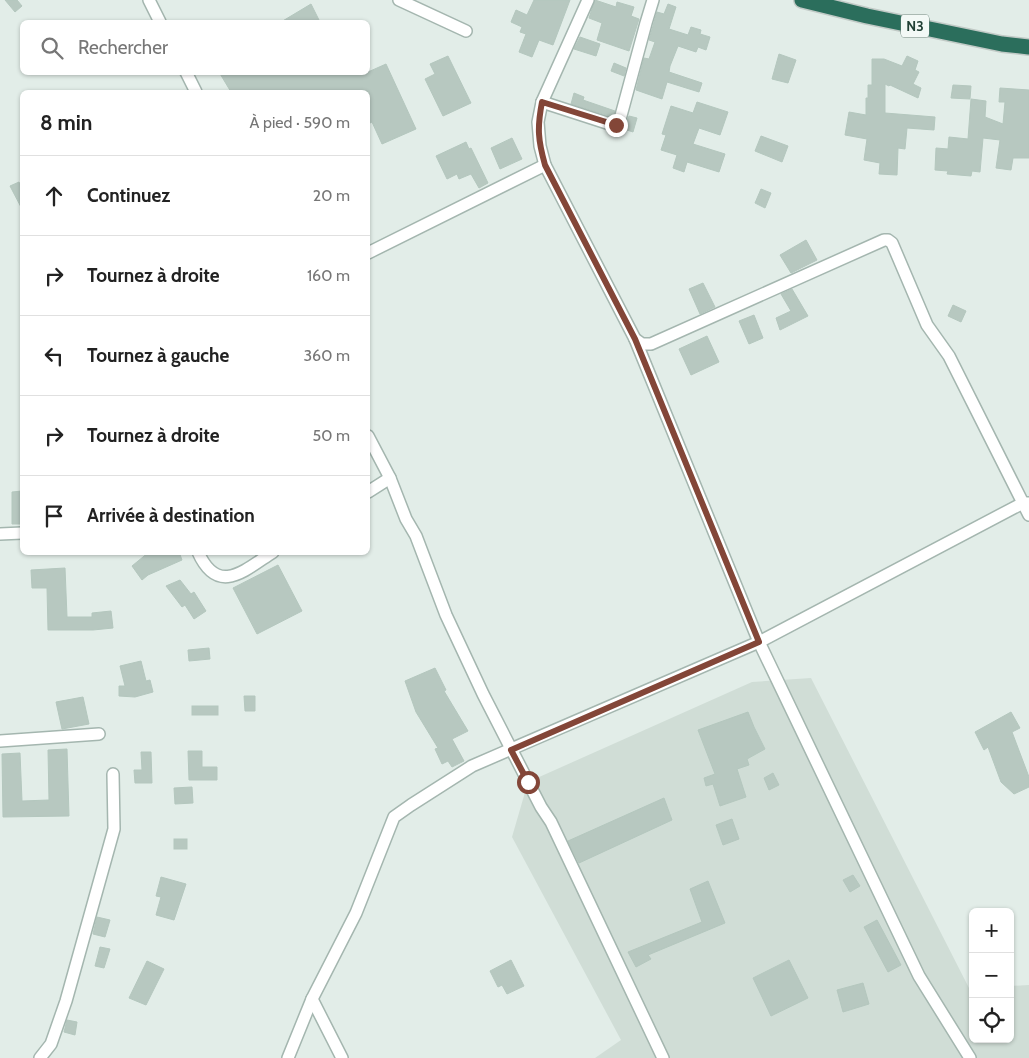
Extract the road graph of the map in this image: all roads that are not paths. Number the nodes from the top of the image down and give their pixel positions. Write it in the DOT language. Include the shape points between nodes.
graph roads {
  1 [pos="149,0"];
  2 [pos="400,0"];
  3 [pos="588,0"];
  4 [pos="653,0"];
  5 [pos="802,0"];
  6 [pos="159,20"];
  7 [pos="466,31"];
  8 [pos="1029,47"];
  9 [pos="188,75"];
  10 [pos="195,90"];
  11 [pos="542,102"];
  12 [pos="545,165"];
  13 [pos="370,251"];
  14 [pos="635,339"];
  15 [pos="370,440"];
  16 [pos="390,478"];
  17 [pos="370,491"];
  18 [pos="1026,503"];
  19 [pos="1029,515"];
  20 [pos="20,533"];
  21 [pos="0,534"];
  22 [pos="199,555"];
  23 [pos="268,555"];
  24 [pos="759,642"];
  25 [pos="99,734"];
  26 [pos="0,741"];
  27 [pos="511,750"];
  28 [pos="113,774"];
  29 [pos="312,999"];
  30 [pos="40,1058"];
  31 [pos="288,1058"];
  32 [pos="342,1058"];
  33 [pos="663,1058"];
  34 [pos="970,1058"];
  1 -- 6 [label="street"];
  2 -- 7 [label="street"];
  3 -- 11 [label="street"];
  4 -- 11 [label="street" via="619,123 613,125"];
  5 -- 8 [label="highway, N3" via="992,42"];
  9 -- 10 [label="street"];
  11 -- 12 [label="street" via="538,122"];
  12 -- 13 [label="street"];
  12 -- 14 [label="street"];
  14 -- 18 [label="street" via="642,344 651,344 888,240 927,325 949,356"];
  14 -- 24 [label="street"];
  15 -- 16 [label="street"];
  16 -- 17 [label="street"];
  16 -- 27 [label="street" via="446,615"];
  18 -- 19 [label="street"];
  18 -- 24 [label="street"];
  20 -- 21 [label="street"];
  22 -- 23 [label="street" via="215,575 223,578 233,577"];
  24 -- 27 [label="street"];
  24 -- 34 [label="street" via="919,976"];
  25 -- 26 [label="street"];
  27 -- 29 [label="street" via="472,766 394,817 356,913"];
  27 -- 33 [label="street" via="551,822"];
  28 -- 30 [label="street" via="114,829 66,1001 51,1044"];
  29 -- 31 [label="street"];
  29 -- 32 [label="street"];
}
